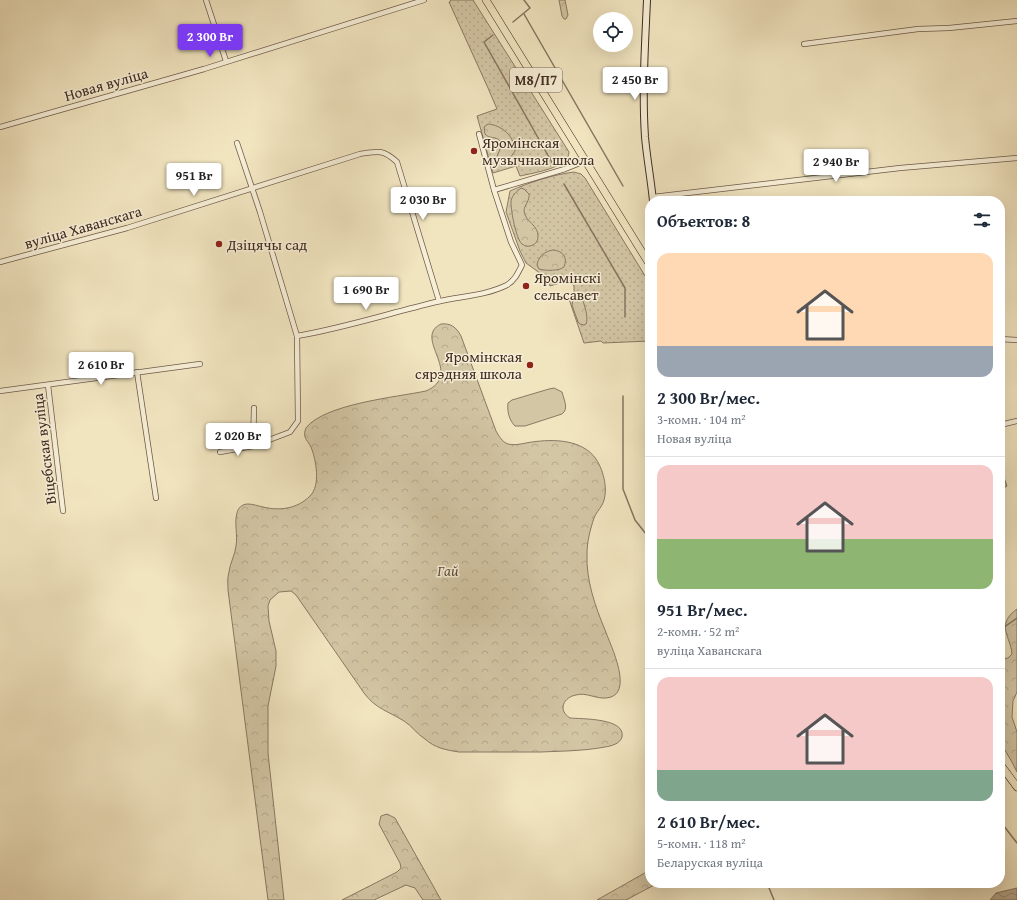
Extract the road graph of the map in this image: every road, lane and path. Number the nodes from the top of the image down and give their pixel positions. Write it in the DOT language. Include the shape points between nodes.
graph roads {
  1 [pos="206,0"];
  2 [pos="424,0"];
  3 [pos="486,0"];
  4 [pos="647,0"];
  5 [pos="1017,21"];
  6 [pos="804,44"];
  7 [pos="226,61"];
  8 [pos="0,127"];
  9 [pos="479,134"];
  10 [pos="237,143"];
  11 [pos="1017,158"];
  12 [pos="585,161"];
  13 [pos="252,187"];
  14 [pos="494,190"];
  15 [pos="653,196"];
  16 [pos="677,196"];
  17 [pos="645,256"];
  18 [pos="0,262"];
  19 [pos="439,301"];
  20 [pos="297,336"];
  21 [pos="1005,339"];
  22 [pos="1017,340"];
  23 [pos="200,364"];
  24 [pos="137,372"];
  25 [pos="48,385"];
  26 [pos="0,392"];
  27 [pos="254,408"];
  28 [pos="1017,421"];
  29 [pos="1005,424"];
  30 [pos="253,446"];
  31 [pos="220,452"];
  32 [pos="156,498"];
  33 [pos="63,511"];
  34 [pos="1005,771"];
  35 [pos="1017,787"];
  1 -- 7 [label="street"];
  2 -- 7 [label="street, Новая вуліца"];
  3 -- 12 [label="main road, М8/П7"];
  4 -- 15 [label="street" via="644,116"];
  5 -- 6 [label="street" via="918,29"];
  7 -- 8 [label="street, Новая вуліца"];
  9 -- 14 [label="street"];
  10 -- 13 [label="street"];
  11 -- 16 [label="street" via="900,168"];
  12 -- 14 [label="street"];
  12 -- 17 [label="main road, М8/П7"];
  13 -- 18 [label="street, вуліца Хаванскага" via="127,228"];
  13 -- 19 [label="street, вуліца Хаванскага" via="360,154 379,151 388,153 397,162"];
  13 -- 20 [label="street"];
  14 -- 19 [label="street" via="522,265 509,284 492,291"];
  19 -- 20 [label="street"];
  20 -- 30 [label="street" via="298,421 290,432"];
  21 -- 22 [label="street"];
  23 -- 24 [label="street"];
  24 -- 25 [label="street"];
  24 -- 32 [label="street"];
  25 -- 26 [label="street"];
  25 -- 33 [label="street, Віцебская вуліца"];
  27 -- 30 [label="street"];
  28 -- 29 [label="street"];
  30 -- 31 [label="street"];
  34 -- 35 [label="main road"];
}
